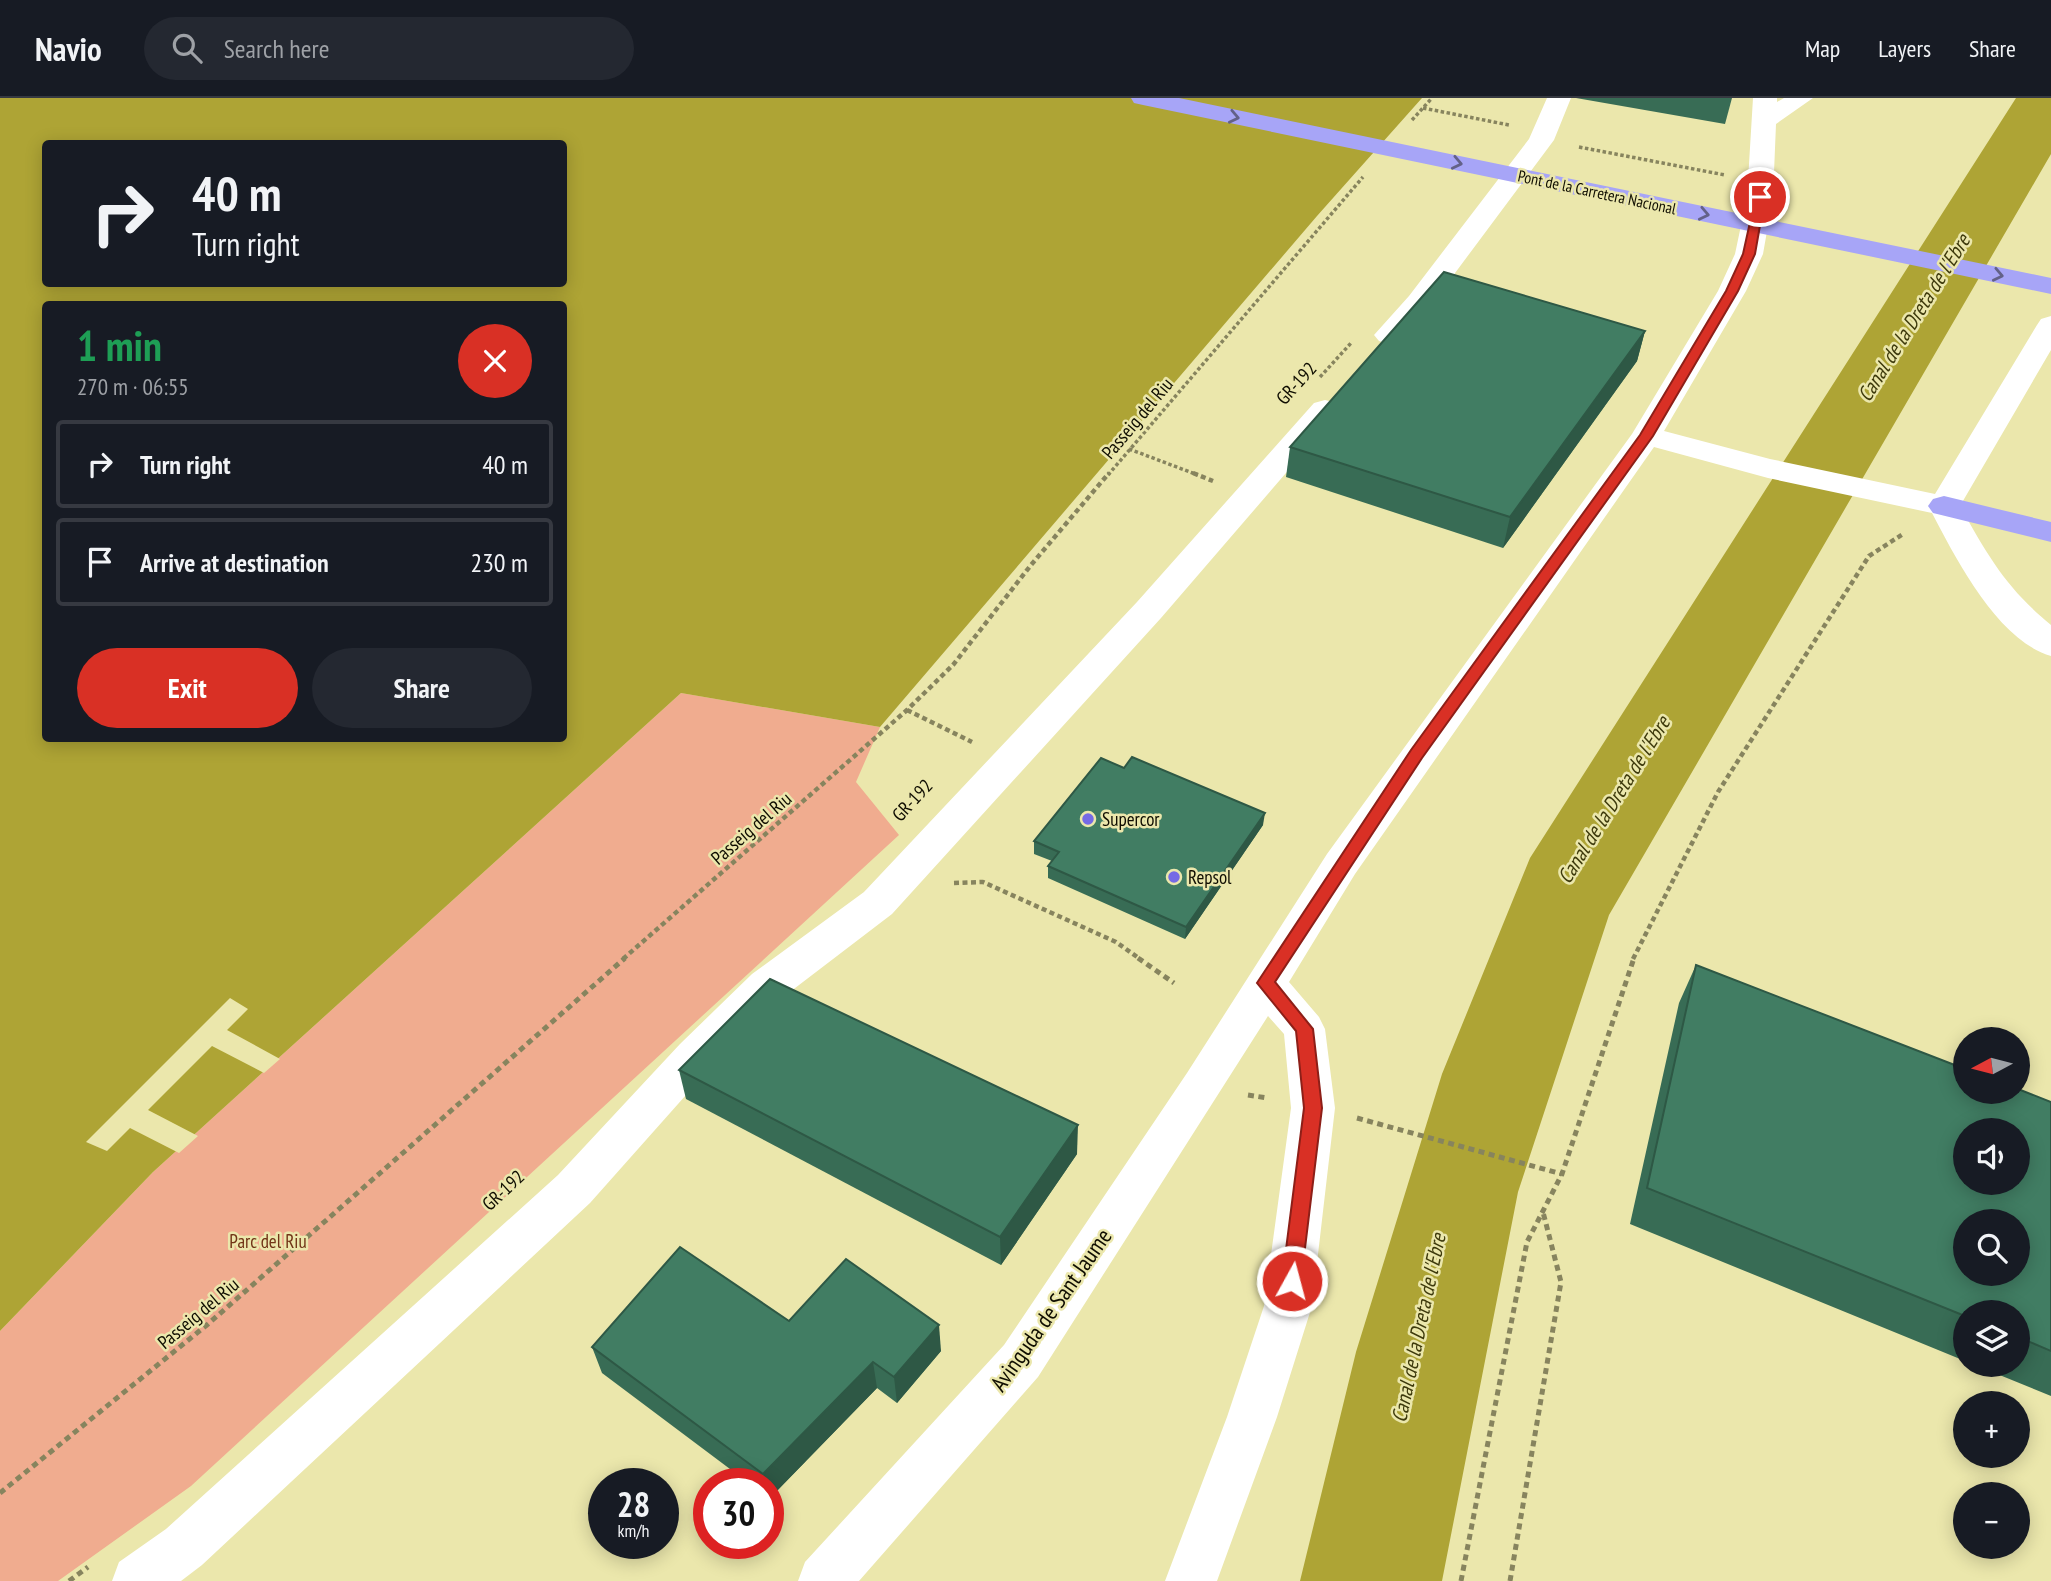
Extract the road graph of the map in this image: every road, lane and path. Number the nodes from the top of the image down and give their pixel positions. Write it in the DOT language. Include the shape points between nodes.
graph roads {
  1 [pos="1143,98"];
  2 [pos="1256,98"];
  3 [pos="1432,98"];
  4 [pos="1801,98"];
  5 [pos="1423,108"];
  6 [pos="1765,110"];
  7 [pos="1548,123"];
  8 [pos="1405,128"];
  9 [pos="1370,169"];
  10 [pos="1761,177"];
  11 [pos="1790,206"];
  12 [pos="2051,286"];
  13 [pos="2051,325"];
  14 [pos="1358,359"];
  15 [pos="1312,386"];
  16 [pos="1646,436"];
  17 [pos="1129,449"];
  18 [pos="1250,494"];
  19 [pos="1944,506"];
  20 [pos="2051,532"];
  21 [pos="2051,644"];
  22 [pos="906,710"];
  23 [pos="1009,761"];
  24 [pos="913,864"];
  25 [pos="1265,983"];
  26 [pos="1174,984"];
  27 [pos="1202,1086"];
  28 [pos="1313,1108"];
  29 [pos="1410,1134"];
  30 [pos="1562,1174"];
  31 [pos="1543,1211"];
  32 [pos="0,1493"];
  33 [pos="90,1566"];
  34 [pos="69,1581"];
  35 [pos="138,1581"];
  36 [pos="824,1581"];
  37 [pos="1191,1581"];
  38 [pos="1461,1581"];
  39 [pos="1510,1581"];
  1 -- 12 [label="highway, Pont de la Carretera Nacional, one-way"];
  2 -- 11 [label="highway, Pont de la Carretera Nacional"];
  3 -- 5 [label="path"];
  4 -- 6 [label="street"];
  5 -- 7 [label="path"];
  5 -- 8 [label="path"];
  6 -- 10 [label="street, Avinguda de Sant Jaume"];
  7 -- 10 [label="path" via="1722,174"];
  7 -- 14 [label="street" via="1419,302"];
  9 -- 17 [label="path, Passeig del Riu"];
  10 -- 16 [label="street, Avinguda de Sant Jaume" via="1749,254"];
  13 -- 19 [label="street"];
  14 -- 15 [label="path, GR-192"];
  14 -- 18 [label="street"];
  16 -- 19 [label="street"];
  16 -- 25 [label="street, Avinguda de Sant Jaume" via="1409,765"];
  17 -- 18 [label="path"];
  17 -- 22 [label="path, Passeig del Riu" via="953,665"];
  18 -- 23 [label="street"];
  19 -- 20 [label="highway"];
  19 -- 21 [label="street" via="1983,577 2013,612"];
  19 -- 30 [label="path" via="1869,556 1718,792 1634,954"];
  22 -- 23 [label="path"];
  22 -- 32 [label="path, Passeig del Riu" via="208,1324"];
  23 -- 24 [label="street"];
  24 -- 26 [label="path" via="946,884 984,882 1024,899 1116,942"];
  24 -- 35 [label="street" via="878,903 767,986 695,1056 573,1189 184,1548"];
  25 -- 27 [label="street, Avinguda de Sant Jaume"];
  25 -- 28 [label="street" via="1304,1029"];
  27 -- 28 [label="path"];
  27 -- 36 [label="street, Avinguda de Sant Jaume" via="1021,1361"];
  28 -- 37 [label="street" via="1288,1306"];
  29 -- 30 [label="path"];
  30 -- 31 [label="path"];
  31 -- 38 [label="path" via="1527,1242"];
  31 -- 39 [label="path" via="1561,1282"];
  33 -- 34 [label="path"];
}
